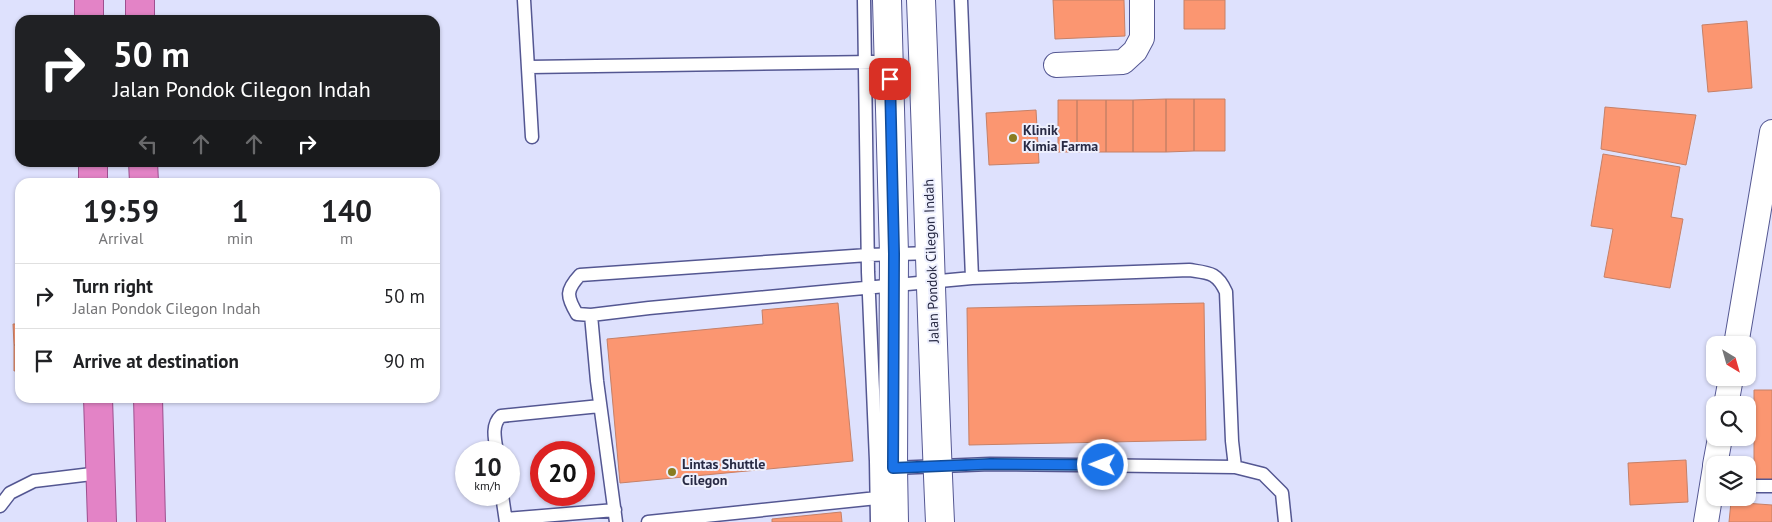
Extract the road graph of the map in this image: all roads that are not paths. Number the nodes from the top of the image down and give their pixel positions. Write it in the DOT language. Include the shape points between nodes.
graph roads {
  1 [pos="89,0"];
  2 [pos="140,0"];
  3 [pos="524,0"];
  4 [pos="864,0"];
  5 [pos="887,0"];
  6 [pos="921,0"];
  7 [pos="961,0"];
  8 [pos="1142,0"];
  9 [pos="90,15"];
  10 [pos="140,15"];
  11 [pos="877,61"];
  12 [pos="1056,65"];
  13 [pos="529,67"];
  14 [pos="1772,132"];
  15 [pos="532,137"];
  16 [pos="1768,186"];
  17 [pos="931,253"];
  18 [pos="881,255"];
  19 [pos="972,278"];
  20 [pos="932,282"];
  21 [pos="881,285"];
  22 [pos="591,315"];
  23 [pos="1738,336"];
  24 [pos="98,403"];
  25 [pos="148,403"];
  26 [pos="600,406"];
  27 [pos="496,441"];
  28 [pos="938,466"];
  29 [pos="1235,467"];
  30 [pos="893,468"];
  31 [pos="100,473"];
  32 [pos="1756,486"];
  33 [pos="1772,486"];
  34 [pos="877,498"];
  35 [pos="0,506"];
  36 [pos="504,506"];
  37 [pos="1709,506"];
  38 [pos="615,516"];
  39 [pos="506,521"];
  40 [pos="102,522"];
  41 [pos="151,522"];
  42 [pos="648,522"];
  43 [pos="877,522"];
  44 [pos="894,522"];
  45 [pos="940,522"];
  46 [pos="1285,522"];
  47 [pos="1706,522"];
  1 -- 9 [label="highway"];
  2 -- 10 [label="highway"];
  3 -- 13 [label="lane"];
  4 -- 11 [label="lane"];
  5 -- 11 [label="street"];
  6 -- 17 [label="street, Jalan Pondok Cilegon Indah"];
  7 -- 19 [label="lane"];
  8 -- 12 [label="street" via="1142,38 1122,62"];
  11 -- 13 [label="lane"];
  11 -- 18 [label="street"];
  13 -- 15 [label="lane"];
  14 -- 16 [label="street"];
  16 -- 23 [label="street"];
  17 -- 18 [label="lane"];
  17 -- 20 [label="street, Jalan Pondok Cilegon Indah"];
  18 -- 21 [label="street"];
  18 -- 22 [label="lane" via="580,276 571,286 568,296 577,314"];
  19 -- 20 [label="lane"];
  19 -- 29 [label="lane" via="1189,270 1211,273 1221,280 1226,292"];
  20 -- 21 [label="lane"];
  20 -- 28 [label="street, Jalan Pondok Cilegon Indah"];
  21 -- 22 [label="lane"];
  21 -- 30 [label="street"];
  21 -- 34 [label="lane"];
  22 -- 26 [label="lane"];
  24 -- 31 [label="highway"];
  25 -- 41 [label="highway"];
  26 -- 27 [label="lane" via="501,416 496,421"];
  26 -- 38 [label="lane"];
  28 -- 29 [label="lane"];
  28 -- 30 [label="lane"];
  28 -- 45 [label="street, Jalan Pondok Cilegon Indah"];
  29 -- 46 [label="lane" via="1263,474 1282,493"];
  30 -- 44 [label="street"];
  31 -- 35 [label="lane" via="34,481 10,493"];
  31 -- 40 [label="highway"];
  32 -- 33 [label="lane"];
  34 -- 42 [label="lane"];
  34 -- 43 [label="lane"];
  36 -- 39 [label="lane"];
  37 -- 47 [label="street"];
  38 -- 39 [label="lane"];
}
